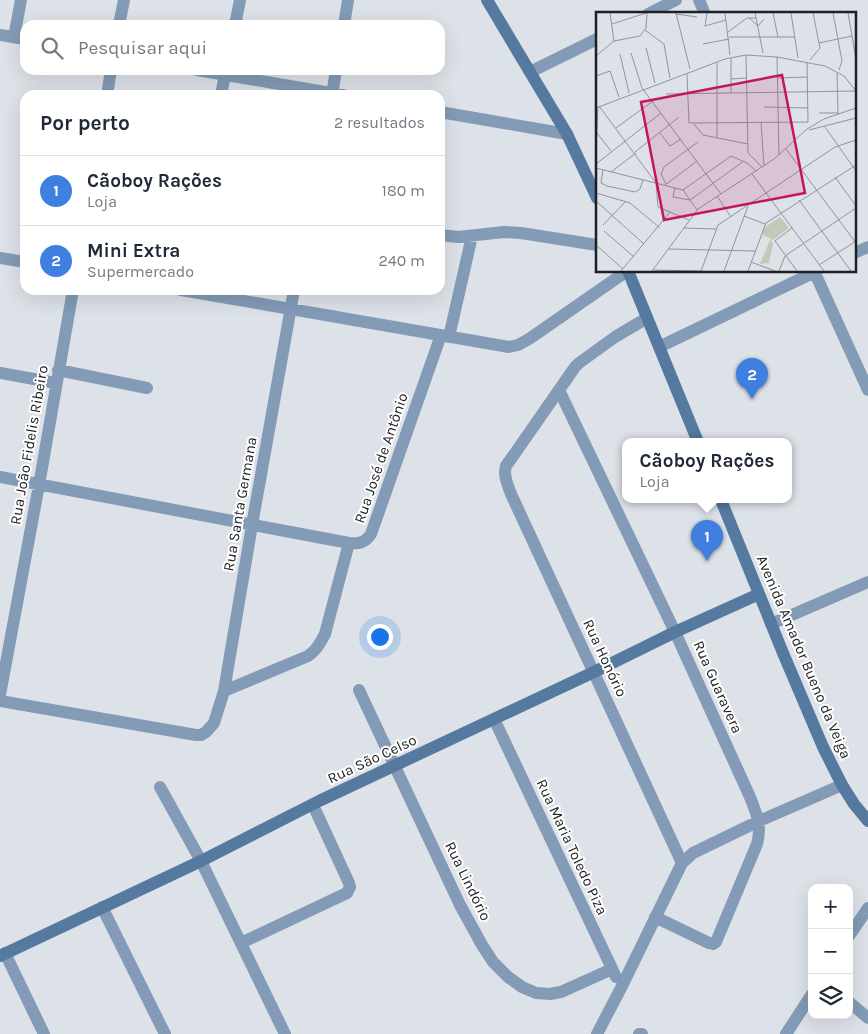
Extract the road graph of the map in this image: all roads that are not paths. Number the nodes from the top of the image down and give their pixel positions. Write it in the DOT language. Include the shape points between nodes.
graph roads {
  1 [pos="20,0"];
  2 [pos="124,0"];
  3 [pos="240,0"];
  4 [pos="348,0"];
  5 [pos="487,0"];
  6 [pos="676,0"];
  7 [pos="699,0"];
  8 [pos="652,12"];
  9 [pos="704,12"];
  10 [pos="120,20"];
  11 [pos="236,20"];
  12 [pos="345,20"];
  13 [pos="0,35"];
  14 [pos="19,38"];
  15 [pos="596,39"];
  16 [pos="530,72"];
  17 [pos="110,75"];
  18 [pos="224,75"];
  19 [pos="240,75"];
  20 [pos="336,75"];
  21 [pos="108,90"];
  22 [pos="222,90"];
  23 [pos="316,90"];
  24 [pos="336,90"];
  25 [pos="445,113"];
  26 [pos="567,134"];
  27 [pos="596,196"];
  28 [pos="445,236"];
  29 [pos="472,236"];
  30 [pos="596,245"];
  31 [pos="868,247"];
  32 [pos="856,252"];
  33 [pos="0,258"];
  34 [pos="20,261"];
  35 [pos="626,272"];
  36 [pos="627,272"];
  37 [pos="815,272"];
  38 [pos="72,295"];
  39 [pos="210,295"];
  40 [pos="293,295"];
  41 [pos="291,309"];
  42 [pos="647,318"];
  43 [pos="445,336"];
  44 [pos="659,348"];
  45 [pos="0,373"];
  46 [pos="57,377"];
  47 [pos="147,388"];
  48 [pos="559,390"];
  49 [pos="868,390"];
  50 [pos="696,438"];
  51 [pos="0,478"];
  52 [pos="39,485"];
  53 [pos="722,503"];
  54 [pos="252,525"];
  55 [pos="349,543"];
  56 [pos="868,582"];
  57 [pos="759,594"];
  58 [pos="771,624"];
  59 [pos="675,632"];
  60 [pos="594,672"];
  61 [pos="358,690"];
  62 [pos="224,691"];
  63 [pos="0,695"];
  64 [pos="0,700"];
  65 [pos="494,719"];
  66 [pos="395,766"];
  67 [pos="842,785"];
  68 [pos="160,787"];
  69 [pos="312,805"];
  70 [pos="759,821"];
  71 [pos="868,821"];
  72 [pos="201,861"];
  73 [pos="682,863"];
  74 [pos="102,907"];
  75 [pos="868,908"];
  76 [pos="656,917"];
  77 [pos="853,930"];
  78 [pos="241,943"];
  79 [pos="3,954"];
  80 [pos="612,969"];
  81 [pos="621,988"];
  82 [pos="808,1000"];
  83 [pos="853,1005"];
  84 [pos="868,1018"];
  85 [pos="44,1034"];
  86 [pos="165,1034"];
  87 [pos="285,1034"];
  88 [pos="597,1034"];
  89 [pos="786,1034"];
  1 -- 14 [label="street"];
  2 -- 10 [label="street"];
  3 -- 11 [label="street"];
  4 -- 12 [label="street"];
  5 -- 16 [label="street"];
  6 -- 8 [label="street"];
  7 -- 9 [label="street"];
  13 -- 14 [label="street"];
  15 -- 16 [label="street"];
  16 -- 26 [label="street"];
  17 -- 21 [label="street"];
  18 -- 22 [label="street"];
  19 -- 23 [label="street"];
  20 -- 24 [label="street"];
  25 -- 26 [label="street"];
  26 -- 27 [label="street"];
  28 -- 29 [label="street"];
  29 -- 30 [label="street" via="521,233"];
  29 -- 43 [label="street, Rua José de Antônio"];
  31 -- 32 [label="street"];
  33 -- 34 [label="street"];
  35 -- 43 [label="street" via="514,346"];
  36 -- 42 [label="street"];
  37 -- 44 [label="street"];
  37 -- 49 [label="street"];
  38 -- 46 [label="street, Rua João Fidelis Ribeiro"];
  39 -- 41 [label="street"];
  40 -- 41 [label="street, Rua Santa Germana"];
  41 -- 43 [label="street"];
  41 -- 54 [label="street, Rua Santa Germana"];
  42 -- 44 [label="street"];
  42 -- 48 [label="street" via="579,363"];
  43 -- 55 [label="street, Rua José de Antônio" via="372,534 361,544"];
  44 -- 50 [label="street"];
  45 -- 46 [label="street"];
  46 -- 47 [label="street"];
  46 -- 52 [label="street, Rua João Fidelis Ribeiro"];
  48 -- 59 [label="street, Rua Guaravera"];
  48 -- 60 [label="street, Rua Honório" via="506,466 505,476"];
  51 -- 52 [label="street"];
  52 -- 54 [label="street"];
  52 -- 63 [label="street, Rua João Fidelis Ribeiro"];
  53 -- 57 [label="street, Avenida Amador Bueno da Veiga"];
  54 -- 55 [label="street"];
  54 -- 62 [label="street, Rua Santa Germana"];
  55 -- 62 [label="street, Rua José de Antônio" via="325,634 319,645 308,656"];
  56 -- 58 [label="street"];
  57 -- 58 [label="street, Avenida Amador Bueno da Veiga"];
  57 -- 59 [label="street, Rua São Celso"];
  58 -- 67 [label="street, Avenida Amador Bueno da Veiga" via="822,746"];
  59 -- 60 [label="street, Rua São Celso"];
  59 -- 70 [label="street, Rua Guaravera"];
  60 -- 65 [label="street, Rua São Celso"];
  60 -- 73 [label="street, Rua Honório"];
  61 -- 66 [label="street, Rua Lindório"];
  62 -- 64 [label="street, Rua Santa Germana" via="214,723 201,735"];
  65 -- 66 [label="street, Rua São Celso"];
  65 -- 80 [label="street, Rua Maria Toledo Piza"];
  66 -- 69 [label="street, Rua São Celso"];
  66 -- 80 [label="street, Rua Lindório" via="460,905 482,946 508,977 536,993 550,994"];
  67 -- 70 [label="street"];
  67 -- 71 [label="street, Avenida Amador Bueno da Veiga"];
  68 -- 72 [label="street"];
  69 -- 72 [label="street, Rua São Celso"];
  69 -- 78 [label="street" via="349,890"];
  70 -- 73 [label="street" via="693,854"];
  70 -- 76 [label="street, Rua Guaravera" via="757,844 716,942 709,944"];
  72 -- 74 [label="street, Rua São Celso"];
  72 -- 78 [label="street"];
  73 -- 76 [label="street"];
  74 -- 79 [label="street, Rua São Celso"];
  74 -- 86 [label="street"];
  75 -- 77 [label="street"];
  76 -- 81 [label="street"];
  78 -- 87 [label="street"];
  79 -- 85 [label="street"];
  80 -- 81 [label="street, Rua Maria Toledo Piza"];
  81 -- 88 [label="street"];
  82 -- 89 [label="street"];
  83 -- 84 [label="street"];
}
